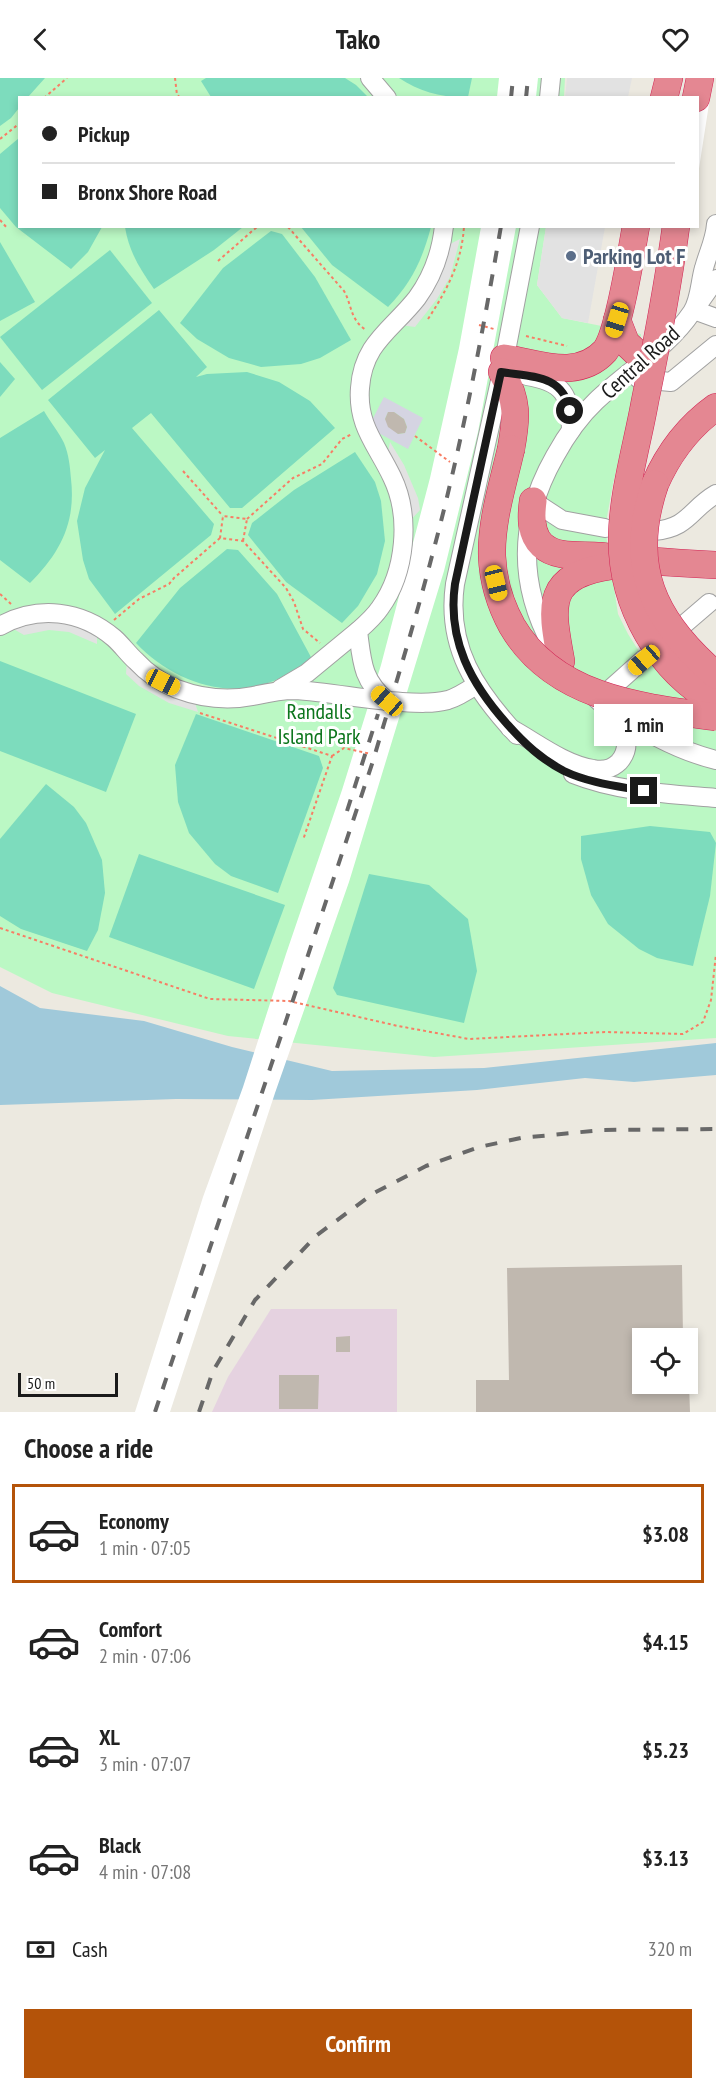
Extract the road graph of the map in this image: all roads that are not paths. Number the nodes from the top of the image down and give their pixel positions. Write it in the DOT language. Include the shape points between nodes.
graph roads {
  1 [pos="370,78"];
  2 [pos="551,78"];
  3 [pos="669,78"];
  4 [pos="700,78"];
  5 [pos="385,96"];
  6 [pos="549,96"];
  7 [pos="664,96"];
  8 [pos="696,96"];
  9 [pos="716,224"];
  10 [pos="444,228"];
  11 [pos="530,228"];
  12 [pos="636,228"];
  13 [pos="676,228"];
  14 [pos="716,279"];
  15 [pos="694,310"];
  16 [pos="716,318"];
  17 [pos="617,320"];
  18 [pos="716,345"];
  19 [pos="505,354"];
  20 [pos="644,360"];
  21 [pos="623,377"];
  22 [pos="716,407"];
  23 [pos="571,430"];
  24 [pos="716,494"];
  25 [pos="533,501"];
  26 [pos="605,528"];
  27 [pos="654,531"];
  28 [pos="639,561"];
  29 [pos="716,565"];
  30 [pos="709,603"];
  31 [pos="0,626"];
  32 [pos="681,627"];
  33 [pos="358,631"];
  34 [pos="644,660"];
  35 [pos="561,661"];
  36 [pos="716,675"];
  37 [pos="476,686"];
  38 [pos="278,690"];
  39 [pos="598,700"];
  40 [pos="387,701"];
  41 [pos="716,702"];
  42 [pos="716,717"];
  43 [pos="510,728"];
  44 [pos="716,760"];
  45 [pos="716,798"];
  1 -- 5 [label="street"];
  2 -- 6 [label="street"];
  3 -- 7 [label="highway"];
  4 -- 8 [label="highway"];
  9 -- 15 [label="street, Central Road"];
  10 -- 33 [label="street" via="439,258 427,284 378,338 362,374 362,417 392,476 403,520 397,571 387,597"];
  11 -- 19 [label="street"];
  12 -- 17 [label="highway"];
  13 -- 41 [label="highway, bridge" via="626,503 622,556 630,592 649,637 679,674"];
  14 -- 15 [label="street, Central Road"];
  15 -- 16 [label="street"];
  15 -- 20 [label="street, Central Road"];
  17 -- 19 [label="highway" via="605,351 583,366 558,367"];
  17 -- 20 [label="highway" via="626,343"];
  18 -- 21 [label="street" via="671,382"];
  19 -- 23 [label="street" via="559,387 568,401"];
  19 -- 37 [label="street" via="454,596 459,646"];
  19 -- 42 [label="highway, bridge" via="516,415 492,557 503,608 521,639 548,668 581,688 635,703"];
  20 -- 21 [label="street, Central Road"];
  21 -- 23 [label="street, Central Road"];
  22 -- 36 [label="highway, bridge" via="692,426 666,459 651,497 644,536 647,574 660,610 680,641"];
  23 -- 25 [label="street, Central Road"];
  24 -- 27 [label="street" via="679,525"];
  25 -- 26 [label="street" via="562,520"];
  25 -- 28 [label="highway" via="535,534 551,551"];
  25 -- 35 [label="street, Central Road" via="526,541 529,578 543,627"];
  28 -- 29 [label="highway"];
  28 -- 35 [label="highway" via="589,569 566,584 558,596 554,615"];
  30 -- 32 [label="street"];
  31 -- 38 [label="street" via="29,615 74,615 106,631 150,674 177,689 220,698"];
  33 -- 38 [label="street" via="307,673"];
  33 -- 40 [label="street" via="364,673"];
  34 -- 39 [label="street"];
  35 -- 39 [label="street, Central Road"];
  37 -- 40 [label="street" via="439,702"];
  37 -- 43 [label="street"];
  38 -- 40 [label="street"];
  39 -- 43 [label="street" via="620,724 626,739 625,753 609,768 594,770 576,764"];
  39 -- 44 [label="street" via="662,741"];
  43 -- 45 [label="street" via="534,753 580,777 644,791"];
}
